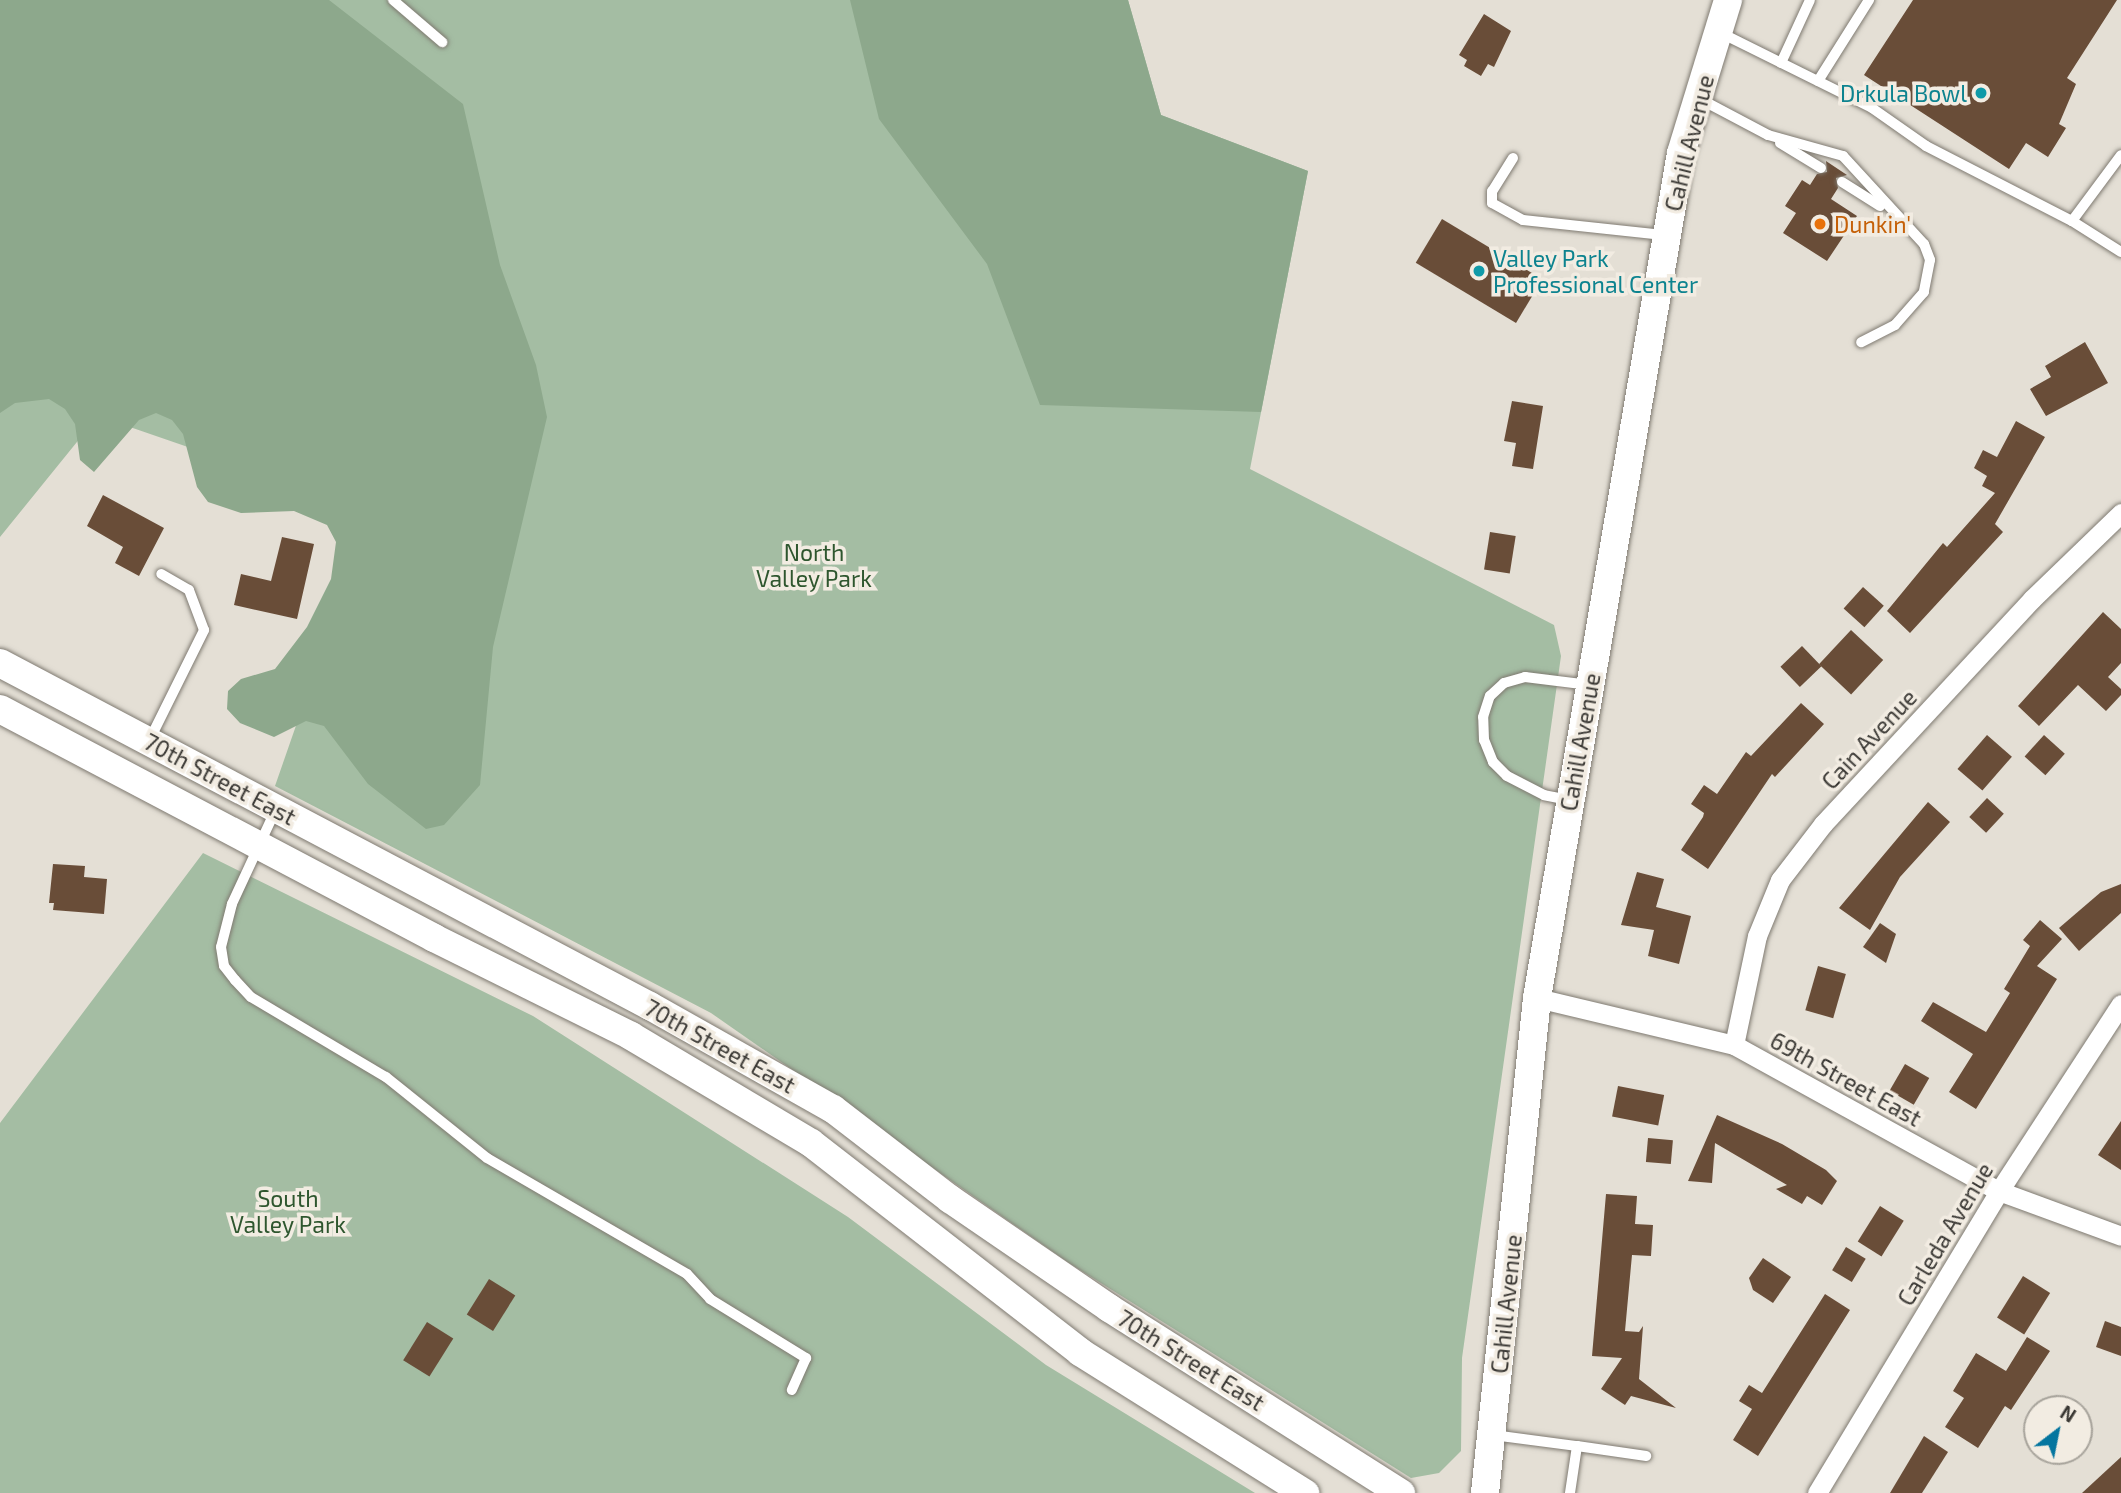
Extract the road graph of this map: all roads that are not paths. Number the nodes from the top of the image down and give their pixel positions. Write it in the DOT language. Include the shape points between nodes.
graph roads {
  1 [pos="393,0"];
  2 [pos="1728,0"];
  3 [pos="1810,0"];
  4 [pos="1869,0"];
  5 [pos="1718,32"];
  6 [pos="442,42"];
  7 [pos="1781,63"];
  8 [pos="1818,81"];
  9 [pos="1698,97"];
  10 [pos="1768,135"];
  11 [pos="2121,155"];
  12 [pos="1513,158"];
  13 [pos="1821,169"];
  14 [pos="1842,182"];
  15 [pos="1892,214"];
  16 [pos="2072,221"];
  17 [pos="1667,235"];
  18 [pos="2121,252"];
  19 [pos="1861,342"];
  20 [pos="2121,513"];
  21 [pos="161,573"];
  22 [pos="0,663"];
  23 [pos="1590,685"];
  24 [pos="0,709"];
  25 [pos="149,741"];
  26 [pos="1570,800"];
  27 [pos="276,808"];
  28 [pos="258,844"];
  29 [pos="1536,998"];
  30 [pos="2121,1004"];
  31 [pos="1734,1045"];
  32 [pos="1999,1191"];
  33 [pos="2121,1236"];
  34 [pos="792,1390"];
  35 [pos="1493,1434"];
  36 [pos="1577,1446"];
  37 [pos="1646,1456"];
  38 [pos="1305,1493"];
  39 [pos="1401,1493"];
  40 [pos="1485,1493"];
  41 [pos="1570,1493"];
  42 [pos="1817,1493"];
  1 -- 6 [label="lane"];
  2 -- 5 [label="main road, Cahill Avenue"];
  3 -- 7 [label="lane"];
  4 -- 8 [label="lane"];
  5 -- 7 [label="lane"];
  5 -- 9 [label="main road, Cahill Avenue"];
  7 -- 8 [label="lane"];
  8 -- 16 [label="lane" via="1872,108 1926,146"];
  9 -- 10 [label="lane"];
  9 -- 17 [label="main road, Cahill Avenue" via="1681,153"];
  10 -- 13 [label="lane"];
  10 -- 15 [label="lane" via="1843,156"];
  11 -- 16 [label="lane"];
  12 -- 17 [label="lane" via="1492,191 1492,203 1523,220"];
  14 -- 15 [label="lane"];
  15 -- 19 [label="lane" via="1924,243 1930,260 1929,281 1900,320"];
  16 -- 18 [label="lane"];
  17 -- 23 [label="main road, Cahill Avenue"];
  20 -- 31 [label="street, Cain Avenue" via="2003,630 1824,824 1780,880 1757,936"];
  21 -- 25 [label="lane" via="188,590 204,630"];
  22 -- 25 [label="main road, 70th Street East"];
  23 -- 26 [label="main road, Cahill Avenue"];
  23 -- 26 [label="lane" via="1525,677 1504,682 1490,696 1483,717 1484,740 1493,762 1507,776 1544,795"];
  24 -- 28 [label="main road, 70th Street East"];
  25 -- 27 [label="main road, 70th Street East"];
  26 -- 29 [label="main road, Cahill Avenue"];
  27 -- 28 [label="lane"];
  27 -- 39 [label="main road, 70th Street East" via="650,1006 833,1109 950,1199 1109,1308"];
  28 -- 34 [label="lane" via="232,904 221,947 224,966 251,998 386,1076 488,1158 687,1274 710,1299 806,1358"];
  28 -- 38 [label="main road, 70th Street East" via="631,1036 811,1143 1080,1352"];
  29 -- 31 [label="street, 69th Street East"];
  29 -- 35 [label="main road, Cahill Avenue"];
  30 -- 32 [label="street, Carleda Avenue"];
  31 -- 32 [label="street, 69th Street East"];
  32 -- 33 [label="street, 69th Street East"];
  32 -- 42 [label="street, Carleda Avenue"];
  35 -- 36 [label="lane"];
  35 -- 40 [label="main road, Cahill Avenue"];
  36 -- 37 [label="lane"];
  36 -- 41 [label="lane"];
}
